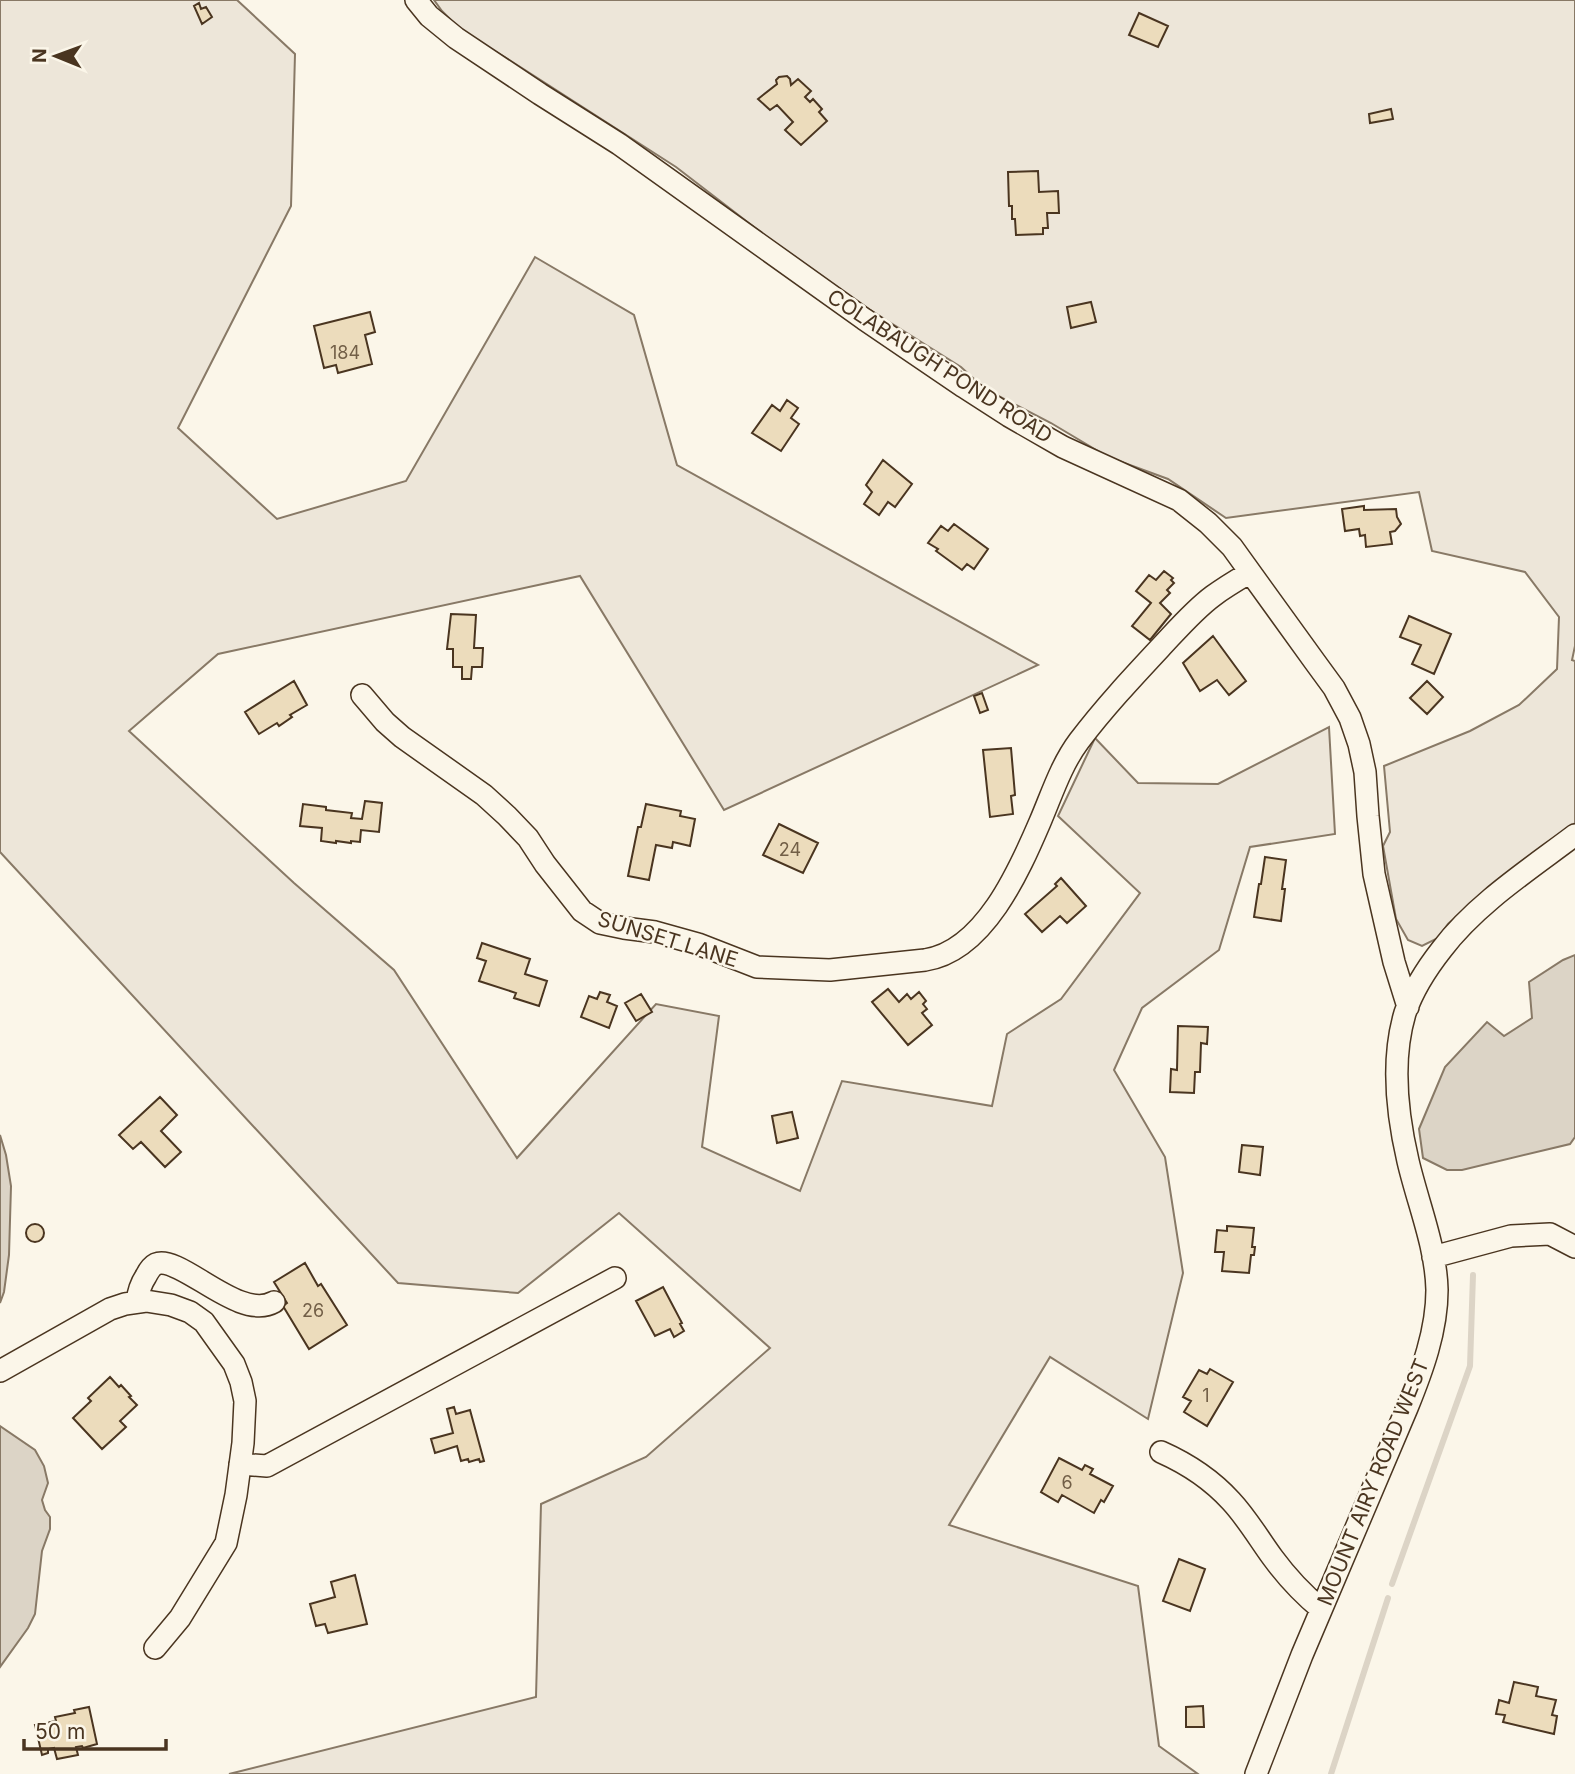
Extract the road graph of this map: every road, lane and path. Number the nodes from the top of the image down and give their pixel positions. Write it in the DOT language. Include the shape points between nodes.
graph roads {
  1 [pos="416,0"];
  2 [pos="1249,573"];
  3 [pos="362,695"];
  4 [pos="1575,835"];
  5 [pos="1408,1007"];
  6 [pos="1575,1247"];
  7 [pos="1433,1257"];
  8 [pos="615,1278"];
  9 [pos="137,1302"];
  10 [pos="274,1302"];
  11 [pos="0,1371"];
  12 [pos="1161,1452"];
  13 [pos="240,1464"];
  14 [pos="1321,1609"];
  15 [pos="155,1648"];
  16 [pos="1256,1774"];
  1 -- 2 [label="street, COLABAUGH POND ROAD" via="456,38 620,144 964,387 1063,447 1179,500 1232,547"];
  2 -- 3 [label="street, SUNSET LANE" via="1212,597 1177,631 1079,741 997,905 965,942 938,958 925,960 830,970 757,967 698,944 600,923 582,911 507,816 384,722"];
  2 -- 5 [label="street, COLABAUGH POND ROAD" via="1328,680 1350,718 1365,772 1374,874"];
  4 -- 5 [label="street, MOUNT AIRY ROAD WEST" via="1457,931 1430,965"];
  5 -- 7 [label="street, MOUNT AIRY ROAD WEST" via="1398,1059 1399,1110"];
  6 -- 7 [label="street" via="1550,1234 1511,1236"];
  7 -- 14 [label="street, MOUNT AIRY ROAD WEST" via="1436,1306 1423,1367"];
  8 -- 13 [label="street" via="267,1466"];
  9 -- 10 [label="street" via="146,1275 160,1263 185,1271 230,1297 258,1306"];
  9 -- 11 [label="street" via="110,1309"];
  9 -- 13 [label="street" via="190,1312 204,1322 234,1364 245,1401"];
  12 -- 14 [label="street" via="1187,1464 1232,1501 1299,1590"];
  13 -- 15 [label="street" via="226,1543 180,1618"];
  14 -- 16 [label="street, MOUNT AIRY ROAD WEST"];
}
